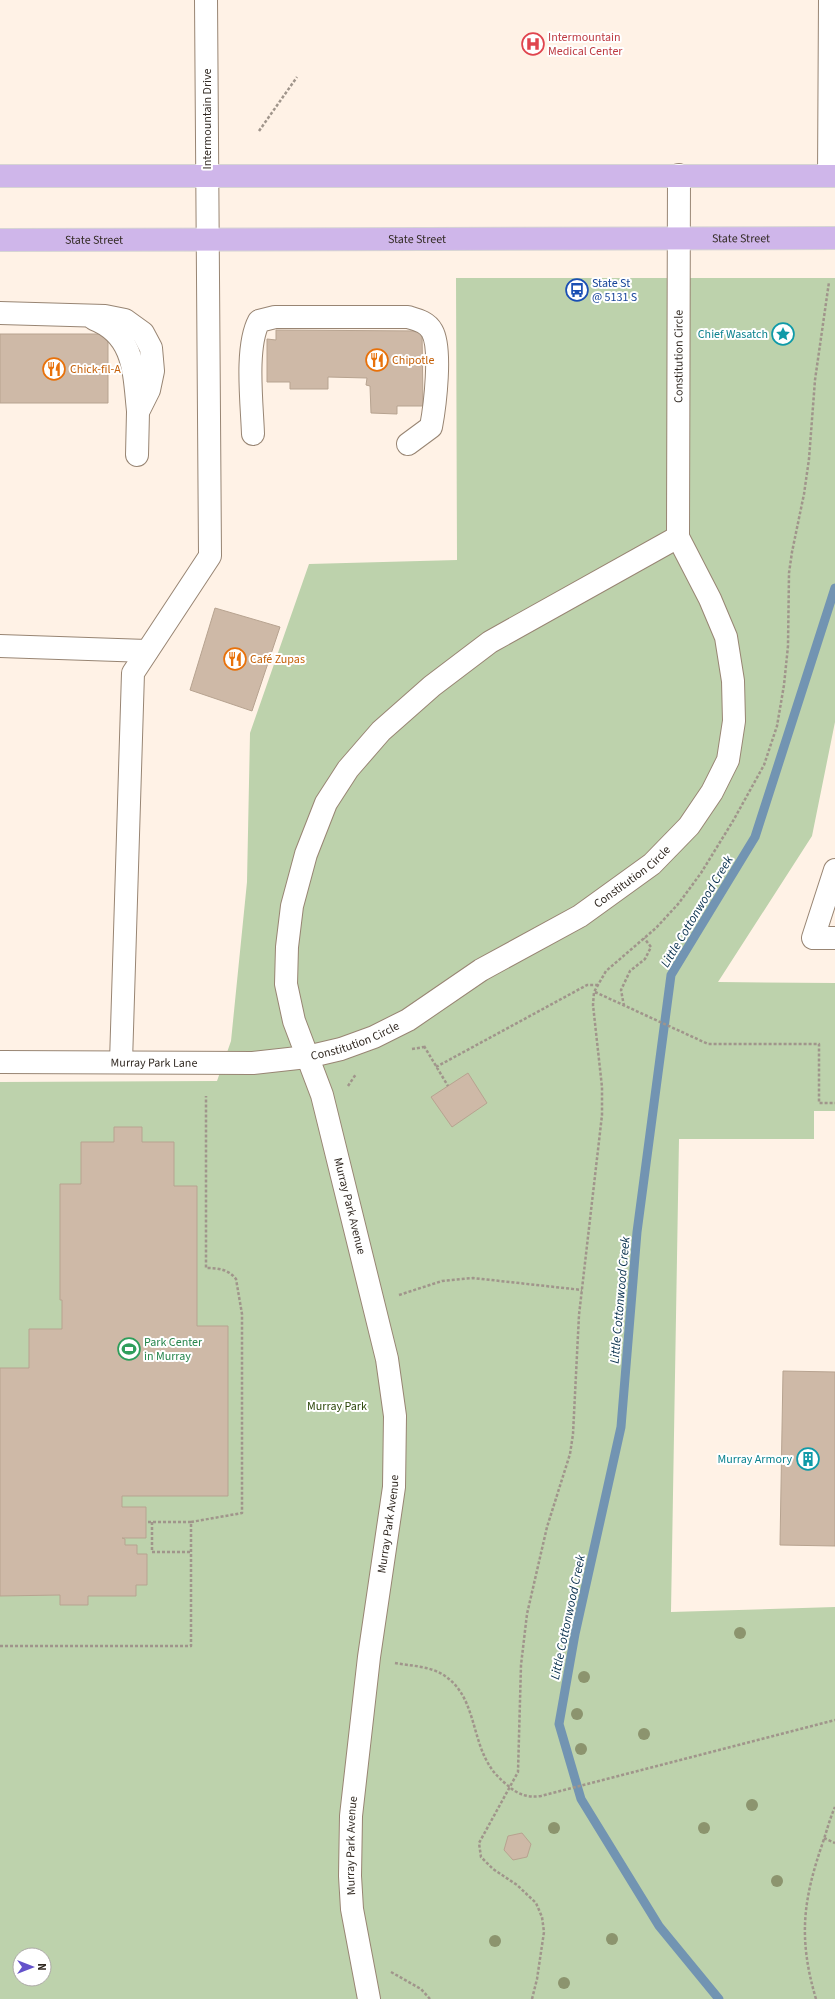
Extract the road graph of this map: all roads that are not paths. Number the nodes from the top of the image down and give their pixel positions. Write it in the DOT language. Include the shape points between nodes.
graph roads {
  1 [pos="206,0"];
  2 [pos="830,0"];
  3 [pos="679,175"];
  4 [pos="0,176"];
  5 [pos="208,176"];
  6 [pos="832,176"];
  7 [pos="679,238"];
  8 [pos="835,238"];
  9 [pos="208,239"];
  10 [pos="0,240"];
  11 [pos="0,313"];
  12 [pos="253,434"];
  13 [pos="408,444"];
  14 [pos="137,455"];
  15 [pos="678,537"];
  16 [pos="0,646"];
  17 [pos="147,651"];
  18 [pos="835,870"];
  19 [pos="835,938"];
  20 [pos="307,1057"];
  21 [pos="0,1062"];
  22 [pos="121,1062"];
  23 [pos="369,1999"];
  1 -- 5 [label="street, Intermountain Drive"];
  2 -- 6 [label="street"];
  3 -- 5 [label="main road"];
  3 -- 6 [label="main road"];
  3 -- 7 [label="street, Constitution Circle"];
  4 -- 5 [label="main road"];
  5 -- 9 [label="street, Intermountain Drive"];
  7 -- 8 [label="main road, State Street"];
  7 -- 9 [label="main road, State Street"];
  7 -- 15 [label="street, Constitution Circle"];
  9 -- 10 [label="main road, State Street"];
  9 -- 17 [label="street, Intermountain Drive" via="210,556"];
  11 -- 14 [label="street" via="106,316 125,320 143,333 151,348 153,370 149,390 138,412"];
  12 -- 13 [label="street" via="251,355 254,331 259,321 275,317 408,317 424,322 432,331 435,343 436,396 431,427"];
  15 -- 20 [label="street, Constitution Circle" via="490,642 432,686 381,731 348,770 326,803 306,854 292,906 286,984 294,1021"];
  15 -- 20 [label="street, Constitution Circle" via="710,599 726,638 733,681 734,721 728,760 712,792 689,826 652,864 580,916 481,970 408,1020 374,1037 341,1049"];
  16 -- 17 [label="street"];
  17 -- 22 [label="street, Intermountain Drive" via="133,673"];
  18 -- 19 [label="street" via="813,938"];
  20 -- 22 [label="street, Murray Park Lane" via="253,1063"];
  20 -- 23 [label="street, Murray Park Avenue" via="322,1095 360,1248 387,1359 395,1416 394,1487 369,1657 351,1816 352,1909"];
  21 -- 22 [label="street, Murray Park Lane"];
}
